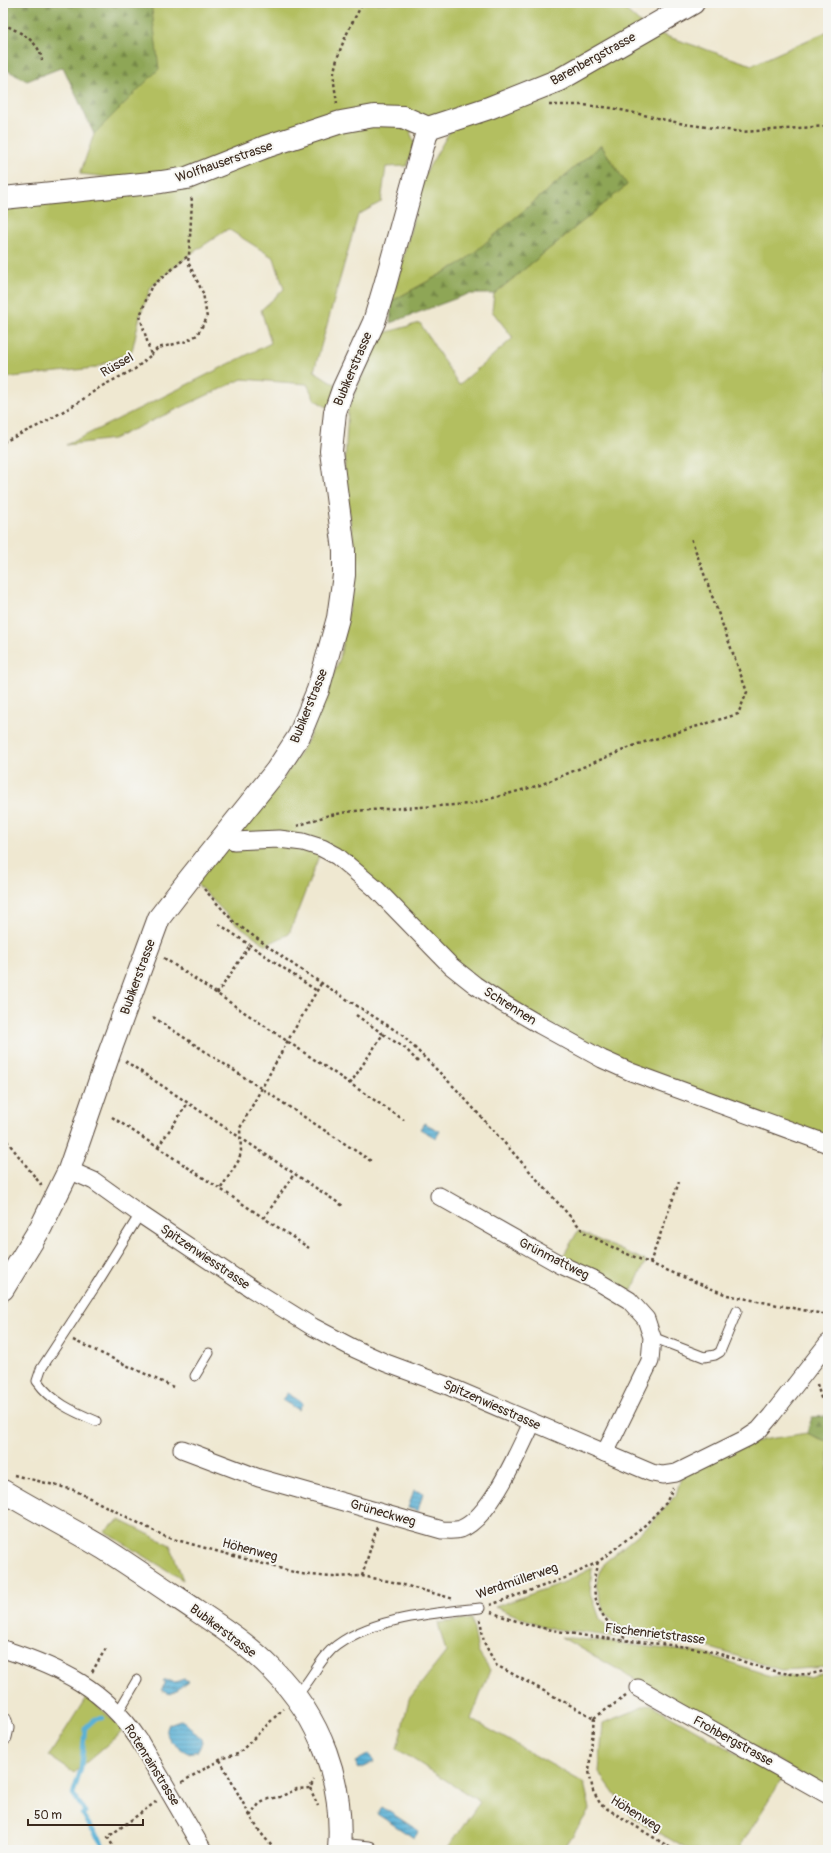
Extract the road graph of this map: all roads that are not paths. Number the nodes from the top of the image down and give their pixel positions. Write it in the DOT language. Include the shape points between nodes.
graph roads {
  1 [pos="693,3"];
  2 [pos="428,128"];
  3 [pos="6,198"];
  4 [pos="225,835"];
  5 [pos="828,1144"];
  6 [pos="69,1170"];
  7 [pos="439,1196"];
  8 [pos="140,1214"];
  9 [pos="3,1289"];
  10 [pos="737,1311"];
  11 [pos="652,1338"];
  12 [pos="828,1343"];
  13 [pos="209,1353"];
  14 [pos="195,1376"];
  15 [pos="96,1421"];
  16 [pos="532,1423"];
  17 [pos="182,1448"];
  18 [pos="605,1454"];
  19 [pos="3,1491"];
  20 [pos="480,1608"];
  21 [pos="3,1649"];
  22 [pos="137,1680"];
  23 [pos="638,1688"];
  24 [pos="288,1707"];
  25 [pos="117,1714"];
  26 [pos="3,1721"];
  27 [pos="3,1737"];
  28 [pos="828,1795"];
  29 [pos="339,1848"];
  30 [pos="203,1850"];
  31 [pos="369,1850"];
  1 -- 2 [label="street, Barenbergstrasse" via="559,80 489,108"];
  2 -- 3 [label="street, Wolfhauserstrasse" via="403,117 374,116 341,122 265,147 186,178"];
  2 -- 4 [label="street, Bubikerstrasse" via="374,322 342,389 335,412 331,451 344,550 344,575 333,642 318,690 299,736 276,771"];
  4 -- 5 [label="street, Schrennen" via="234,841 279,839 322,848 337,856 376,889 451,966 499,1000 602,1059 631,1072"];
  4 -- 6 [label="street, Bubikerstrasse" via="159,918"];
  6 -- 8 [label="street, Spitzenwiesstrasse" via="94,1181"];
  6 -- 9 [label="street, Bubikerstrasse" via="41,1227"];
  7 -- 11 [label="street, Grünmattweg" via="629,1300 646,1319"];
  8 -- 15 [label="lane" via="41,1369 37,1381 45,1392 66,1408"];
  8 -- 16 [label="street, Spitzenwiesstrasse" via="252,1289 319,1330 382,1361 448,1386"];
  10 -- 11 [label="lane" via="720,1352 715,1355 704,1356"];
  11 -- 18 [label="street, Grünmattweg" via="650,1361"];
  12 -- 18 [label="street, Spitzenwiesstrasse" via="771,1416 759,1430 747,1438 676,1473 663,1475"];
  13 -- 14 [label="lane"];
  16 -- 17 [label="street, Grüneckweg" via="494,1496 483,1511 459,1530 442,1530 259,1478"];
  16 -- 18 [label="street, Spitzenwiesstrasse"];
  19 -- 24 [label="street, Bubikerstrasse" via="103,1548 222,1627 272,1668"];
  20 -- 24 [label="lane, Werdmüllerweg" via="406,1619 377,1626 353,1636 322,1660 306,1686"];
  21 -- 25 [label="street, Rotenrainstrasse" via="56,1668 96,1693"];
  22 -- 25 [label="lane"];
  23 -- 28 [label="street, Frohbergstrasse"];
  24 -- 29 [label="street, Bubikerstrasse" via="320,1737 333,1770"];
  25 -- 30 [label="street, Rotenrainstrasse" via="130,1726 139,1740"];
  26 -- 27 [label="street"];
  29 -- 31 [label="street"];
}
